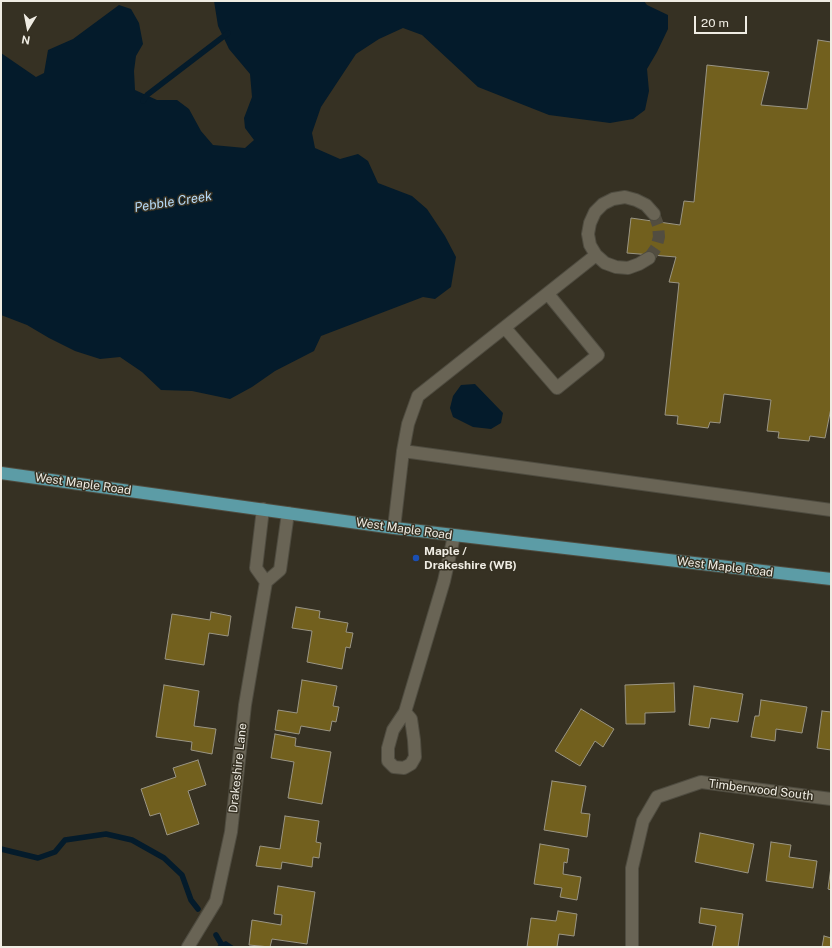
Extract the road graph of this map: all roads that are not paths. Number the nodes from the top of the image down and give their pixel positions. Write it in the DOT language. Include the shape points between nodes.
graph roads {
  1 [pos="654,214"];
  2 [pos="596,255"];
  3 [pos="649,258"];
  4 [pos="548,294"];
  5 [pos="505,328"];
  6 [pos="403,451"];
  7 [pos="1,473"];
  8 [pos="263,509"];
  9 [pos="831,510"];
  10 [pos="288,513"];
  11 [pos="394,528"];
  12 [pos="454,536"];
  13 [pos="831,579"];
  14 [pos="266,582"];
  15 [pos="405,712"];
  16 [pos="831,799"];
  17 [pos="188,947"];
  18 [pos="632,947"];
  1 -- 2 [label="street" via="646,205 625,197 603,204 595,212 588,234 590,245"];
  2 -- 3 [label="street" via="606,263 622,268 639,264"];
  2 -- 4 [label="street"];
  4 -- 5 [label="street"];
  4 -- 5 [label="street" via="598,355 557,388"];
  5 -- 6 [label="street" via="418,396 408,424"];
  6 -- 9 [label="street"];
  6 -- 11 [label="street"];
  7 -- 8 [label="main road, West Maple Road"];
  8 -- 10 [label="main road, West Maple Road"];
  8 -- 14 [label="street" via="256,568"];
  10 -- 11 [label="main road, West Maple Road"];
  10 -- 14 [label="street" via="280,570"];
  11 -- 12 [label="main road, West Maple Road"];
  12 -- 13 [label="main road, West Maple Road"];
  12 -- 15 [label="street" via="444,581"];
  14 -- 17 [label="street, Drakeshire Lane" via="245,705 231,832 216,901"];
  16 -- 18 [label="street, Timberwood South" via="701,782 657,797 643,821 632,868"];
}
